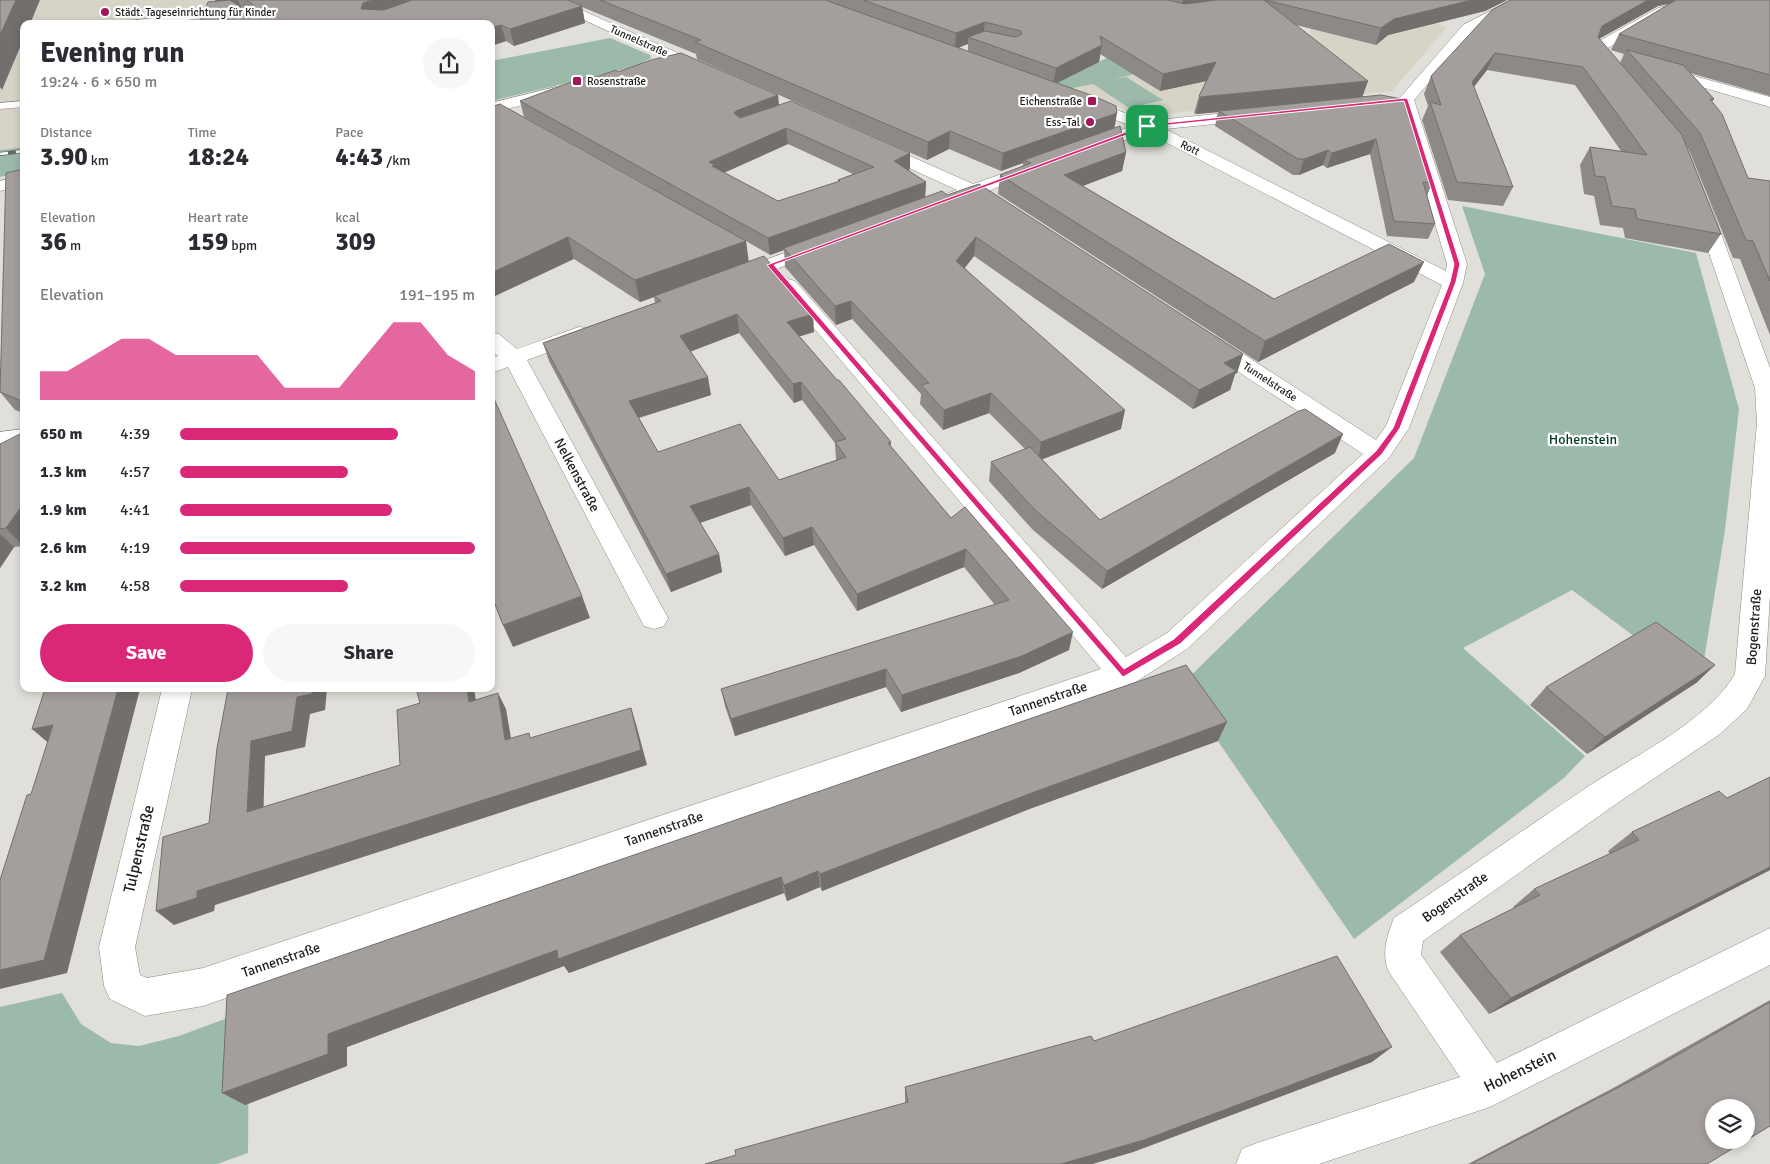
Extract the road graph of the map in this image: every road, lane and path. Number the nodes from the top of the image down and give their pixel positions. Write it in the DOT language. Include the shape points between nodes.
graph roads {
  1 [pos="548,0"];
  2 [pos="1521,0"];
  3 [pos="1715,0"];
  4 [pos="185,17"];
  5 [pos="161,20"];
  6 [pos="189,20"];
  7 [pos="254,20"];
  8 [pos="1598,53"];
  9 [pos="684,61"];
  10 [pos="1627,61"];
  11 [pos="1646,66"];
  12 [pos="655,68"];
  13 [pos="718,76"];
  14 [pos="569,89"];
  15 [pos="1631,91"];
  16 [pos="1065,97"];
  17 [pos="1770,102"];
  18 [pos="20,104"];
  19 [pos="0,106"];
  20 [pos="495,107"];
  21 [pos="495,110"];
  22 [pos="1271,113"];
  23 [pos="518,122"];
  24 [pos="1147,126"];
  25 [pos="858,138"];
  26 [pos="1692,180"];
  27 [pos="20,181"];
  28 [pos="0,186"];
  29 [pos="975,190"];
  30 [pos="1000,206"];
  31 [pos="929,207"];
  32 [pos="836,241"];
  33 [pos="744,250"];
  34 [pos="770,265"];
  35 [pos="1453,282"];
  36 [pos="715,284"];
  37 [pos="596,327"];
  38 [pos="1196,334"];
  39 [pos="495,342"];
  40 [pos="514,357"];
  41 [pos="495,364"];
  42 [pos="20,438"];
  43 [pos="0,440"];
  44 [pos="1379,453"];
  45 [pos="654,618"];
  46 [pos="1123,674"];
  47 [pos="176,692"];
  48 [pos="1770,946"];
  49 [pos="145,997"];
  50 [pos="1490,1087"];
  51 [pos="1257,1164"];
  1 -- 9 [label="street, Tunnelstraße"];
  2 -- 35 [label="street, Tannenstraße" via="1468,28 1396,101 1457,264"];
  3 -- 8 [label="street" via="1663,11 1599,47"];
  4 -- 5 [label="lane"];
  4 -- 6 [label="lane"];
  4 -- 7 [label="lane" via="240,11"];
  8 -- 10 [label="street"];
  8 -- 15 [label="street"];
  9 -- 12 [label="street"];
  9 -- 13 [label="street, Tunnelstraße"];
  11 -- 17 [label="street"];
  14 -- 20 [label="street"];
  16 -- 24 [label="street, Rott"];
  18 -- 19 [label="lane"];
  21 -- 23 [label="street"];
  22 -- 24 [label="street"];
  24 -- 29 [label="street"];
  24 -- 35 [label="street, Rott"];
  25 -- 29 [label="street"];
  26 -- 50 [label="street, Bogenstraße" via="1766,388 1769,423 1750,676 1736,700 1709,725 1407,931 1402,959"];
  27 -- 28 [label="street"];
  29 -- 30 [label="street"];
  29 -- 31 [label="street"];
  32 -- 34 [label="street"];
  33 -- 34 [label="street"];
  34 -- 36 [label="street"];
  34 -- 46 [label="street"];
  35 -- 44 [label="street, Tannenstraße" via="1397,428"];
  37 -- 40 [label="street"];
  38 -- 44 [label="street, Tunnelstraße"];
  39 -- 40 [label="street, Nelkenstraße"];
  40 -- 41 [label="street"];
  40 -- 45 [label="street, Nelkenstraße"];
  42 -- 43 [label="street"];
  44 -- 46 [label="street, Tannenstraße" via="1177,641"];
  46 -- 49 [label="street, Tannenstraße" via="204,986"];
  47 -- 49 [label="street, Tulpenstraße" via="117,947 123,986"];
  48 -- 50 [label="street, Hohenstein"];
  50 -- 51 [label="street, Hohenstein"];
}
